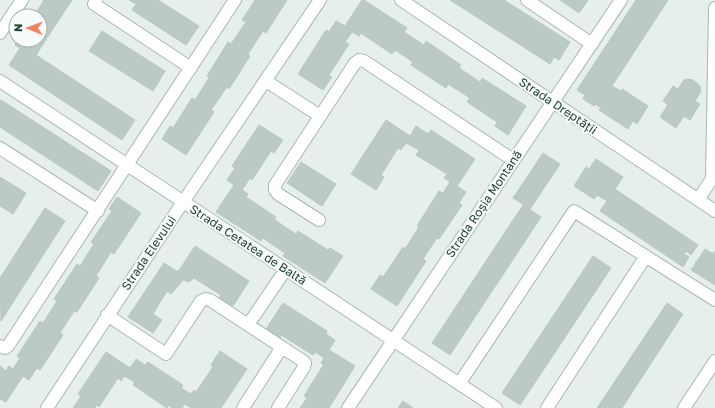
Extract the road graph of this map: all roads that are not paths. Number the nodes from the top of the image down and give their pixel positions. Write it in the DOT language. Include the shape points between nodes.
graph roads {
  1 [pos="22,0"];
  2 [pos="96,0"];
  3 [pos="235,0"];
  4 [pos="320,0"];
  5 [pos="527,0"];
  6 [pos="622,0"];
  7 [pos="406,1"];
  8 [pos="715,8"];
  9 [pos="0,33"];
  10 [pos="592,44"];
  11 [pos="191,68"];
  12 [pos="0,81"];
  13 [pos="266,81"];
  14 [pos="552,102"];
  15 [pos="320,116"];
  16 [pos="0,148"];
  17 [pos="513,160"];
  18 [pos="128,165"];
  19 [pos="714,176"];
  20 [pos="698,200"];
  21 [pos="183,202"];
  22 [pos="98,211"];
  23 [pos="715,211"];
  24 [pos="319,220"];
  25 [pos="646,256"];
  26 [pos="286,269"];
  27 [pos="715,300"];
  28 [pos="107,316"];
  29 [pos="248,325"];
  30 [pos="393,340"];
  31 [pos="0,346"];
  32 [pos="282,347"];
  33 [pos="715,361"];
  34 [pos="459,384"];
  35 [pos="47,408"];
  36 [pos="243,408"];
  37 [pos="278,408"];
  38 [pos="348,408"];
  39 [pos="496,408"];
  40 [pos="546,408"];
  41 [pos="684,408"];
  1 -- 9 [label="street"];
  2 -- 11 [label="street" via="94,4"];
  3 -- 11 [label="street"];
  4 -- 13 [label="street, Strada Elevului"];
  5 -- 10 [label="street"];
  6 -- 10 [label="street, Strada Roșia Montană"];
  7 -- 14 [label="street, Strada Dreptății"];
  8 -- 19 [label="street"];
  10 -- 14 [label="street, Strada Roșia Montană"];
  11 -- 18 [label="street"];
  12 -- 18 [label="street, Strada Cetatea de Baltă"];
  13 -- 15 [label="street"];
  13 -- 21 [label="street, Strada Elevului"];
  14 -- 17 [label="street, Strada Roșia Montană"];
  14 -- 20 [label="street, Strada Dreptății"];
  15 -- 17 [label="street" via="355,63 364,60"];
  15 -- 24 [label="street" via="275,185 278,194"];
  16 -- 22 [label="street"];
  17 -- 30 [label="street, Strada Roșia Montană"];
  18 -- 21 [label="street, Strada Cetatea de Baltă"];
  18 -- 22 [label="street"];
  19 -- 20 [label="street"];
  20 -- 23 [label="street, Strada Dreptății"];
  21 -- 26 [label="street, Strada Cetatea de Baltă"];
  21 -- 28 [label="street, Strada Elevului"];
  22 -- 31 [label="street" via="8,346"];
  25 -- 27 [label="street"];
  25 -- 34 [label="street" via="574,210"];
  25 -- 40 [label="street"];
  26 -- 29 [label="street"];
  26 -- 30 [label="street, Strada Cetatea de Baltă"];
  28 -- 29 [label="street" via="166,354 203,299 210,300"];
  28 -- 35 [label="street, Strada Elevului"];
  29 -- 32 [label="street"];
  30 -- 34 [label="street, Strada Cetatea de Baltă"];
  30 -- 38 [label="street, Strada Roșia Montană"];
  32 -- 36 [label="street"];
  32 -- 37 [label="street" via="305,364"];
  33 -- 41 [label="street"];
  34 -- 39 [label="street, Strada Cetatea de Baltă"];
}
